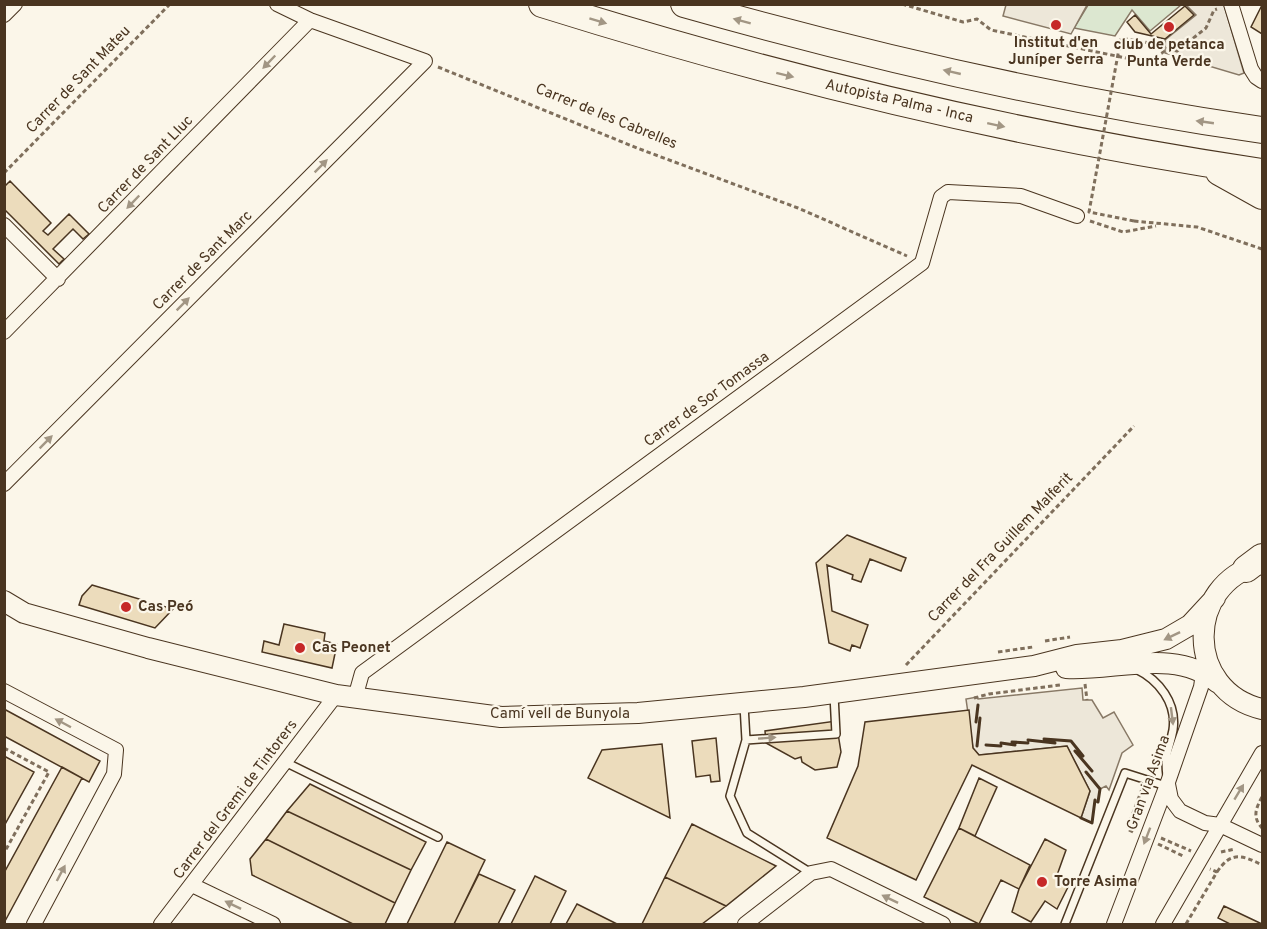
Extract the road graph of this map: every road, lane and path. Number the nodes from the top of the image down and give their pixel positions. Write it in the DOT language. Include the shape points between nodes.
graph roads {
  1 [pos="15,4"];
  2 [pos="170,4"];
  3 [pos="277,4"];
  4 [pos="542,4"];
  5 [pos="684,4"];
  6 [pos="902,4"];
  7 [pos="1231,4"];
  8 [pos="1214,9"];
  9 [pos="4,15"];
  10 [pos="310,20"];
  11 [pos="1167,48"];
  12 [pos="425,61"];
  13 [pos="1263,81"];
  14 [pos="1263,130"];
  15 [pos="1203,163"];
  16 [pos="1263,172"];
  17 [pos="4,173"];
  18 [pos="1263,196"];
  19 [pos="1077,216"];
  20 [pos="4,225"];
  21 [pos="1161,225"];
  22 [pos="1263,249"];
  23 [pos="922,263"];
  24 [pos="58,279"];
  25 [pos="4,332"];
  26 [pos="1134,426"];
  27 [pos="4,484"];
  28 [pos="1257,563"];
  29 [pos="1215,597"];
  30 [pos="4,601"];
  31 [pos="24,613"];
  32 [pos="4,618"];
  33 [pos="1204,650"];
  34 [pos="1119,665"];
  35 [pos="1034,666"];
  36 [pos="1203,673"];
  37 [pos="1074,683"];
  38 [pos="1064,685"];
  39 [pos="886,686"];
  40 [pos="1223,687"];
  41 [pos="4,691"];
  42 [pos="834,693"];
  43 [pos="345,696"];
  44 [pos="974,698"];
  45 [pos="1087,700"];
  46 [pos="744,703"];
  47 [pos="1263,709"];
  48 [pos="746,740"];
  49 [pos="4,748"];
  50 [pos="1261,757"];
  51 [pos="285,762"];
  52 [pos="1167,784"];
  53 [pos="1263,797"];
  54 [pos="1220,825"];
  55 [pos="1263,828"];
  56 [pos="438,837"];
  57 [pos="1263,845"];
  58 [pos="4,853"];
  59 [pos="1263,865"];
  60 [pos="1217,872"];
  61 [pos="811,873"];
  62 [pos="192,885"];
  63 [pos="34,924"];
  64 [pos="161,924"];
  65 [pos="273,924"];
  66 [pos="745,924"];
  67 [pos="943,924"];
  68 [pos="1065,924"];
  69 [pos="1114,924"];
  70 [pos="1162,924"];
  1 -- 9 [label="street"];
  2 -- 17 [label="path, Carrer de Sant Mateu"];
  3 -- 10 [label="street"];
  4 -- 15 [label="highway, Autopista Palma - Inca, one-way" via="766,70 874,97 1085,143"];
  14 -- 5 [label="highway, one-way" via="1044,93 830,44"];
  6 -- 11 [label="path" via="963,21 977,19 991,30 1107,55 1146,59"];
  7 -- 13 [label="street" via="1251,69"];
  8 -- 11 [label="path" via="1206,28 1177,51"];
  10 -- 12 [label="street"];
  10 -- 24 [label="street, Carrer de Sant Lluc, one-way"];
  11 -- 21 [label="path, bridge" via="1121,38 1089,212"];
  12 -- 23 [label="path, Carrer de les Cabrelles" via="637,148 798,208"];
  27 -- 12 [label="street, Carrer de Sant Marc, one-way"];
  15 -- 16 [label="highway, Autopista Palma - Inca"];
  15 -- 18 [label="highway"];
  19 -- 21 [label="path" via="1123,232"];
  19 -- 23 [label="street" via="1022,196 948,192 941,197"];
  20 -- 24 [label="street"];
  21 -- 22 [label="path" via="1197,227"];
  23 -- 43 [label="street, Carrer de Sor Tomassa" via="362,673"];
  24 -- 25 [label="street, Carrer de Sant Lluc"];
  26 -- 39 [label="path, Carrer del Fra Guillem Malferit"];
  28 -- 29 [label="main road" via="1229,581"];
  29 -- 33 [label="main road" via="1203,627"];
  29 -- 35 [label="main road, one-way" via="1190,625 1166,639"];
  30 -- 31 [label="main road"];
  31 -- 32 [label="main road"];
  31 -- 43 [label="main road, Camí vell de Bunyola"];
  33 -- 36 [label="street, Gran via Asima"];
  33 -- 40 [label="main road" via="1209,667"];
  34 -- 35 [label="main road" via="1079,669"];
  34 -- 36 [label="main road" via="1167,664"];
  34 -- 52 [label="lane, one-way" via="1153,680 1170,705 1173,724 1165,755"];
  35 -- 39 [label="main road, Camí vell de Bunyola"];
  36 -- 40 [label="main road"];
  36 -- 52 [label="street, Gran via Asima"];
  37 -- 45 [label="path" via="1085,682"];
  38 -- 44 [label="path"];
  39 -- 42 [label="main road, Camí vell de Bunyola"];
  40 -- 47 [label="main road" via="1242,702"];
  63 -- 41 [label="street, one-way" via="114,774 116,750"];
  42 -- 46 [label="main road, Camí vell de Bunyola"];
  48 -- 42 [label="lane, one-way" via="836,734"];
  43 -- 46 [label="main road, Camí vell de Bunyola" via="501,717 638,713"];
  43 -- 51 [label="street, Carrer del Gremi de Tintorers"];
  46 -- 48 [label="lane"];
  48 -- 61 [label="lane" via="730,796 747,833"];
  49 -- 58 [label="path" via="48,772"];
  54 -- 50 [label="street, one-way"];
  51 -- 56 [label="lane"];
  51 -- 62 [label="street, Carrer del Gremi de Tintorers"];
  52 -- 54 [label="street" via="1180,811 1204,823"];
  52 -- 68 [label="lane" via="1125,773"];
  52 -- 69 [label="street, Gran via Asima, one-way"];
  53 -- 55 [label="path" via="1255,814"];
  54 -- 57 [label="street"];
  54 -- 70 [label="street"];
  59 -- 60 [label="path" via="1239,856 1225,862"];
  61 -- 66 [label="street"];
  67 -- 61 [label="street, one-way" via="831,869"];
  62 -- 64 [label="street, Carrer del Gremi de Tintorers"];
  65 -- 62 [label="street, one-way"];
}
